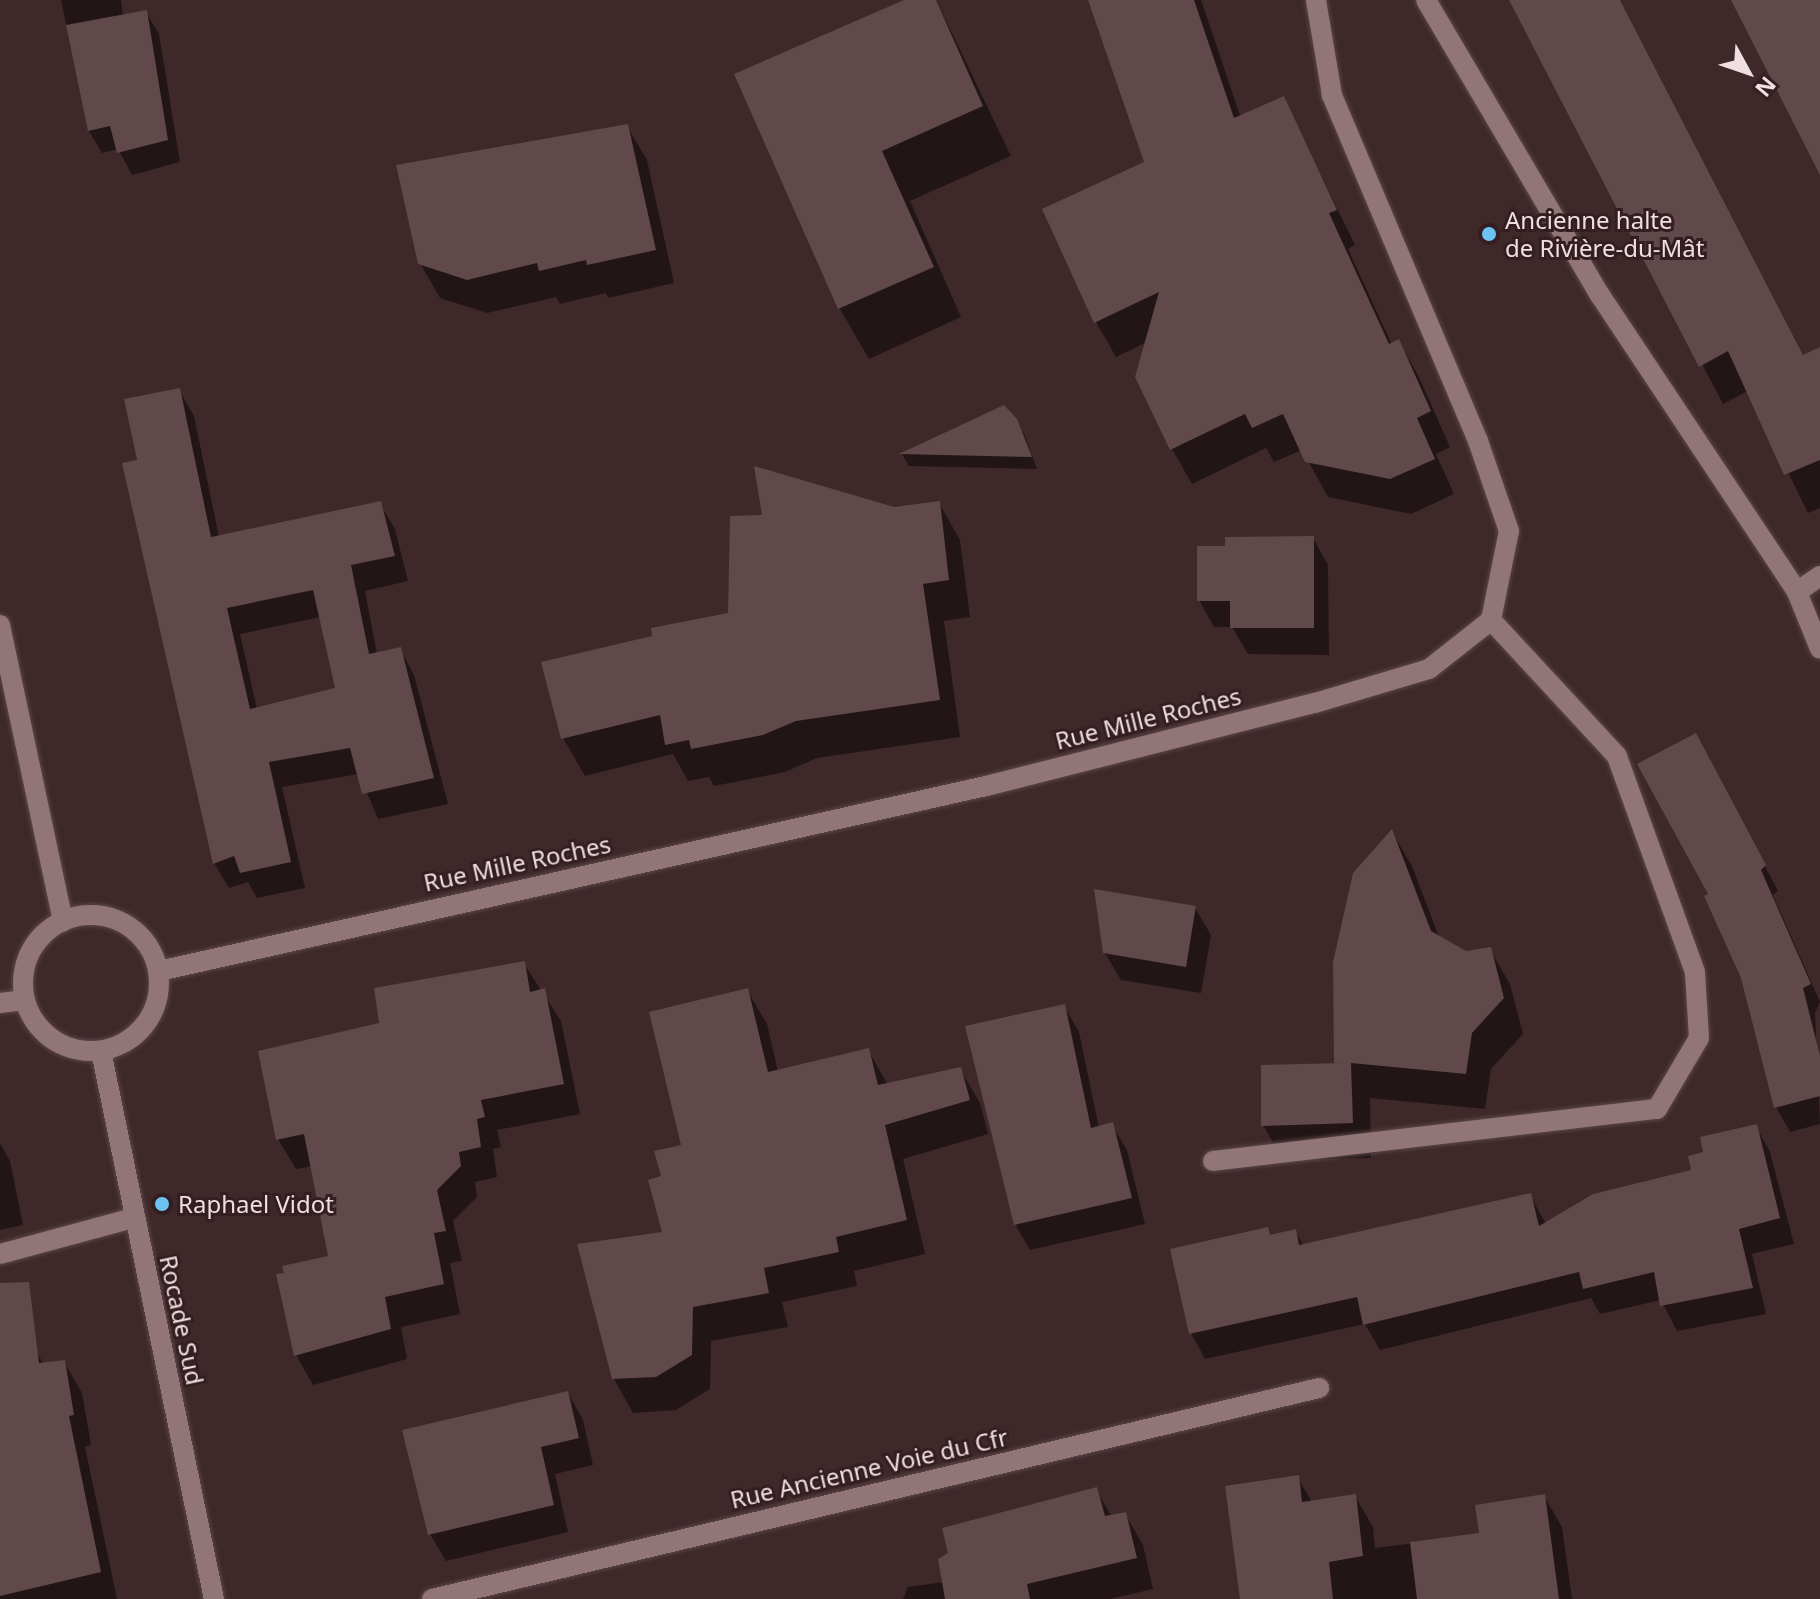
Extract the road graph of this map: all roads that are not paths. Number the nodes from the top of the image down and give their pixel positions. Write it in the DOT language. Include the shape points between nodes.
graph roads {
  1 [pos="1316,0"];
  2 [pos="1426,0"];
  3 [pos="1820,576"];
  4 [pos="1797,592"];
  5 [pos="1491,620"];
  6 [pos="0,625"];
  7 [pos="1820,649"];
  8 [pos="63,921"];
  9 [pos="159,971"];
  10 [pos="24,1000"];
  11 [pos="0,1003"];
  12 [pos="101,1051"];
  13 [pos="1213,1161"];
  14 [pos="133,1218"];
  15 [pos="0,1254"];
  16 [pos="1319,1388"];
  17 [pos="214,1599"];
  18 [pos="432,1599"];
  1 -- 5 [label="street" via="1332,95 1478,441 1509,531"];
  2 -- 4 [label="street" via="1600,295"];
  3 -- 4 [label="street"];
  4 -- 7 [label="street"];
  5 -- 9 [label="street, Rue Mille Roches" via="1429,669 1315,703 986,786"];
  5 -- 13 [label="street" via="1617,756 1695,972 1699,1038 1657,1109"];
  6 -- 8 [label="street"];
  8 -- 9 [label="street" via="83,915 123,923 140,935"];
  8 -- 10 [label="street" via="34,944 25,962"];
  9 -- 12 [label="street" via="152,1013 139,1031"];
  10 -- 11 [label="street"];
  10 -- 12 [label="street" via="45,1034 71,1048"];
  12 -- 14 [label="street, Rocade Sud"];
  14 -- 15 [label="street"];
  14 -- 17 [label="street, Rocade Sud"];
  16 -- 18 [label="street, Rue Ancienne Voie du Cfr"];
}
